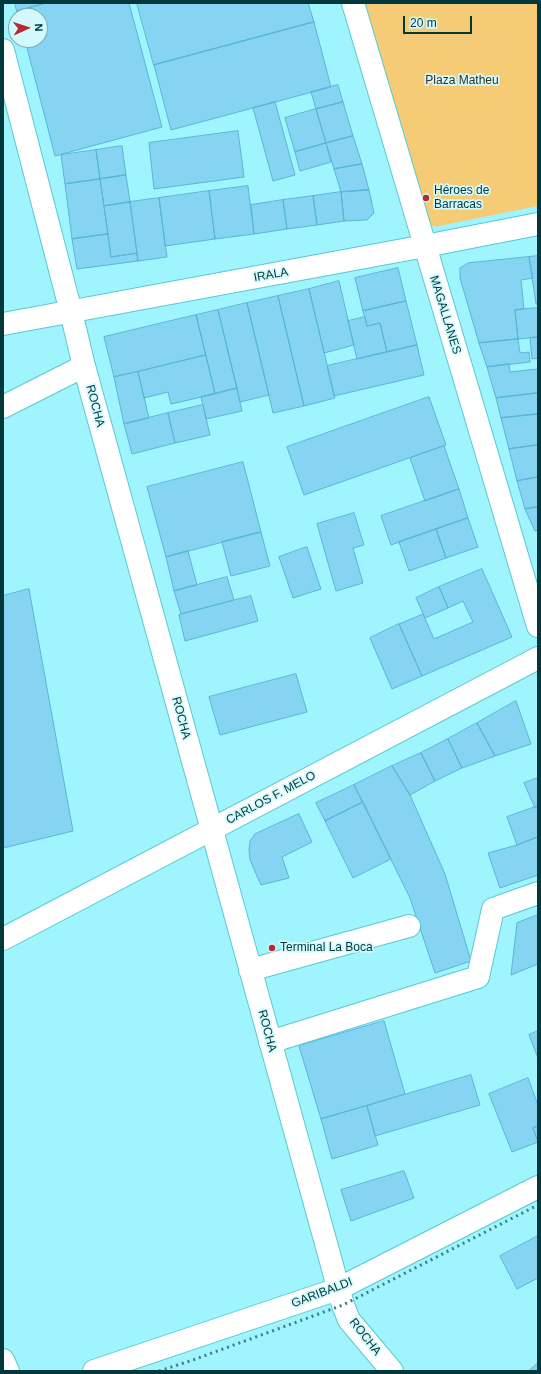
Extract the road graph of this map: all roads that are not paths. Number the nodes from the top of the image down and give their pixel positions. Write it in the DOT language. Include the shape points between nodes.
graph roads {
  1 [pos="353,3"];
  2 [pos="3,50"];
  3 [pos="538,224"];
  4 [pos="425,246"];
  5 [pos="71,312"];
  6 [pos="3,324"];
  7 [pos="84,366"];
  8 [pos="3,407"];
  9 [pos="538,626"];
  10 [pos="538,658"];
  11 [pos="211,829"];
  12 [pos="538,893"];
  13 [pos="409,926"];
  14 [pos="3,939"];
  15 [pos="250,970"];
  16 [pos="270,1042"];
  17 [pos="538,1187"];
  18 [pos="338,1289"];
  19 [pos="3,1360"];
  20 [pos="8,1371"];
  21 [pos="94,1371"];
  22 [pos="392,1371"];
  1 -- 4 [label="street, MAGALLANES"];
  2 -- 5 [label="street, ROCHA"];
  3 -- 4 [label="street, IRALA"];
  4 -- 5 [label="street, IRALA"];
  4 -- 9 [label="street, MAGALLANES"];
  5 -- 6 [label="street, IRALA"];
  5 -- 7 [label="street, ROCHA"];
  7 -- 8 [label="street"];
  7 -- 11 [label="street, ROCHA"];
  10 -- 11 [label="street, CARLOS F. MELO"];
  11 -- 14 [label="street, CARLOS F. MELO"];
  11 -- 15 [label="street, ROCHA"];
  12 -- 16 [label="street" via="493,909 478,977"];
  13 -- 15 [label="street"];
  15 -- 16 [label="street, ROCHA"];
  16 -- 18 [label="street, ROCHA"];
  17 -- 18 [label="street, GARIBALDI"];
  18 -- 21 [label="street, GARIBALDI"];
  18 -- 22 [label="street, ROCHA" via="349,1320"];
  19 -- 20 [label="street"];
}
